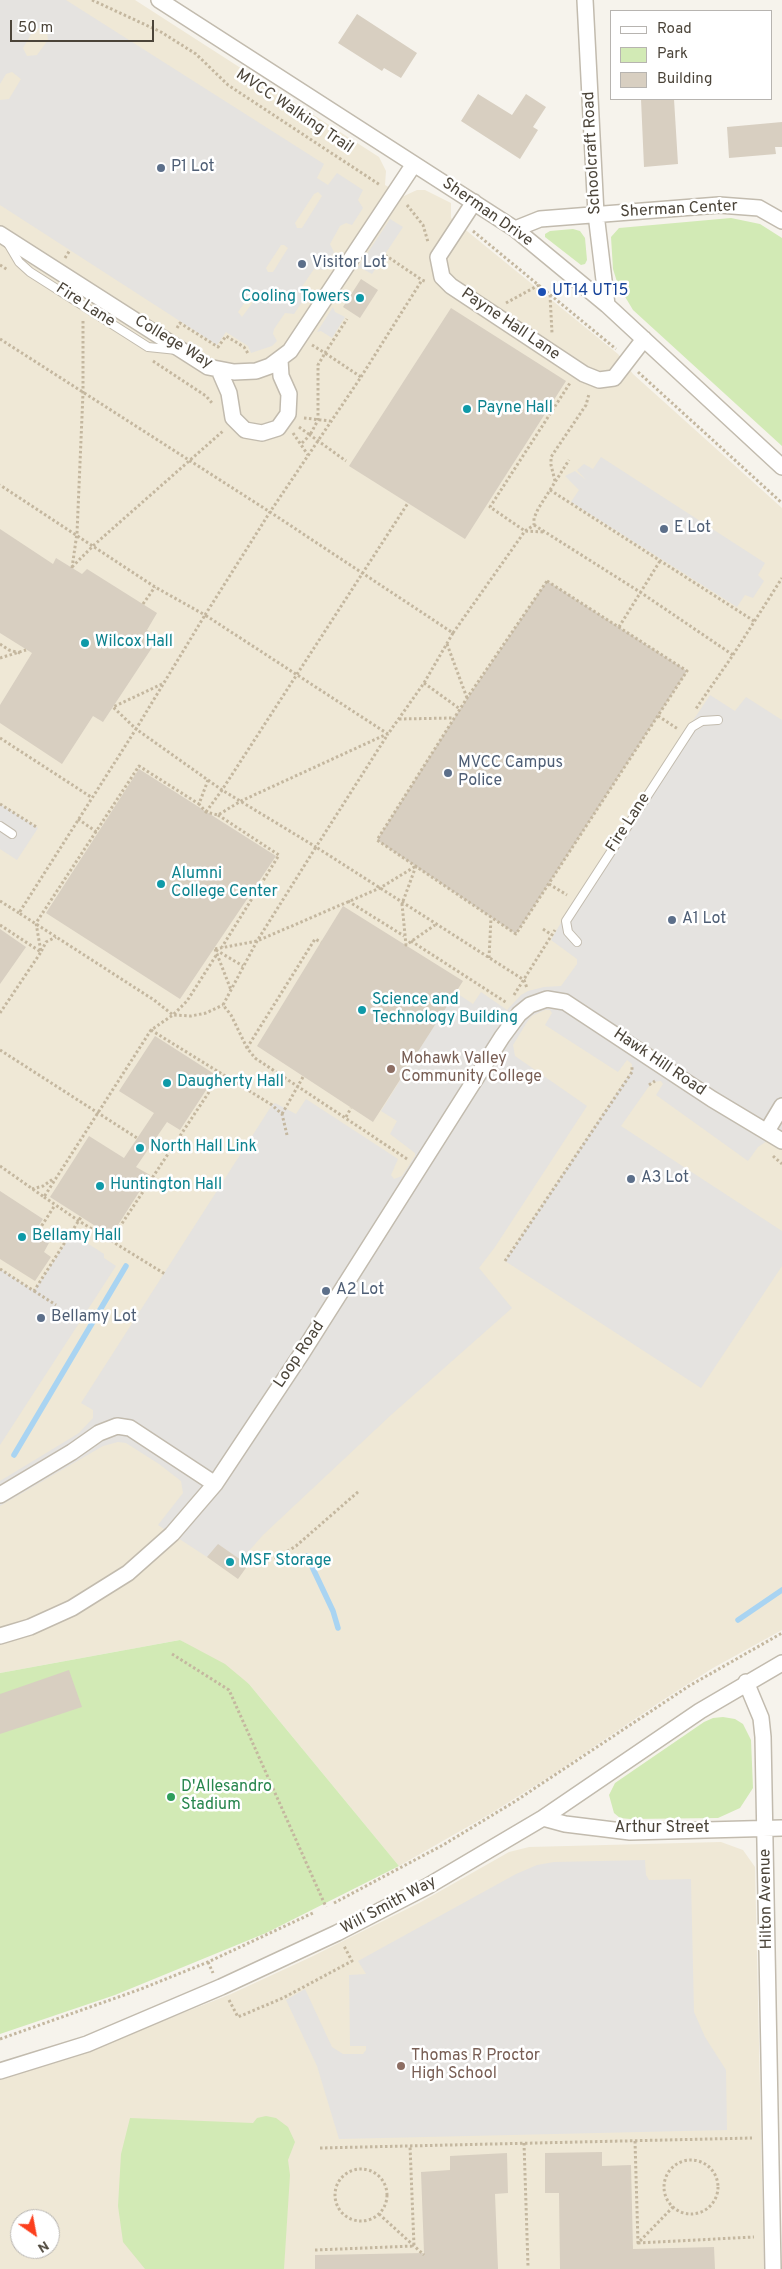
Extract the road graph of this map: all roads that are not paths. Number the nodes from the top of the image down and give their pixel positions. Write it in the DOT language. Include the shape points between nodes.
graph roads {
  1 [pos="159,0"];
  2 [pos="585,0"];
  3 [pos="414,164"];
  4 [pos="474,202"];
  5 [pos="596,214"];
  6 [pos="782,221"];
  7 [pos="515,229"];
  8 [pos="2,235"];
  9 [pos="607,306"];
  10 [pos="644,339"];
  11 [pos="280,360"];
  12 [pos="219,370"];
  13 [pos="782,467"];
  14 [pos="718,720"];
  15 [pos="0,826"];
  16 [pos="12,834"];
  17 [pos="576,942"];
  18 [pos="531,997"];
  19 [pos="782,1106"];
  20 [pos="766,1131"];
  21 [pos="782,1141"];
  22 [pos="215,1484"];
  23 [pos="0,1495"];
  24 [pos="0,1636"];
  25 [pos="782,1663"];
  26 [pos="746,1682"];
  27 [pos="542,1818"];
  28 [pos="766,1828"];
  29 [pos="782,1828"];
  30 [pos="0,2071"];
  31 [pos="774,2269"];
  1 -- 3 [label="street, Sherman Drive"];
  2 -- 5 [label="street, Schoolcraft Road"];
  3 -- 4 [label="street, Sherman Drive"];
  3 -- 11 [label="street, College Way" via="300,337"];
  4 -- 7 [label="street, Sherman Drive"];
  4 -- 10 [label="street, Payne Hall Lane" via="438,258 446,282 584,374 598,380 614,378"];
  5 -- 6 [label="street, Sherman Center" via="719,205 759,208"];
  5 -- 7 [label="street, Sherman Center" via="540,219"];
  5 -- 9 [label="street, Schoolcraft Road"];
  7 -- 9 [label="street, Sherman Drive"];
  8 -- 12 [label="street, College Way" via="181,351"];
  9 -- 10 [label="street, Sherman Drive"];
  10 -- 13 [label="street, Sherman Drive"];
  11 -- 12 [label="street, College Way" via="256,371"];
  11 -- 12 [label="street" via="281,376 288,394 288,414 278,428 262,433 245,430 233,418 229,392"];
  14 -- 17 [label="lane, Fire Lane" via="702,721 692,727 566,921 568,932"];
  15 -- 16 [label="lane"];
  18 -- 20 [label="street, Hawk Hill Road" via="554,998 575,1007"];
  18 -- 22 [label="street, Loop Road" via="502,1037 307,1346"];
  19 -- 20 [label="street"];
  20 -- 21 [label="street, Hawk Hill Road"];
  22 -- 23 [label="street" via="130,1428 117,1426 99,1433"];
  22 -- 24 [label="street, Loop Road" via="172,1534 128,1573 72,1608"];
  25 -- 26 [label="street, Will Smith Way"];
  26 -- 27 [label="street, Will Smith Way"];
  26 -- 28 [label="street, Hilton Avenue" via="761,1718"];
  27 -- 28 [label="street, Arthur Street" via="630,1832"];
  27 -- 30 [label="street, Will Smith Way" via="428,1886 337,1934 87,2044"];
  28 -- 29 [label="street, Arthur Street"];
  28 -- 31 [label="street, Hilton Avenue"];
}
